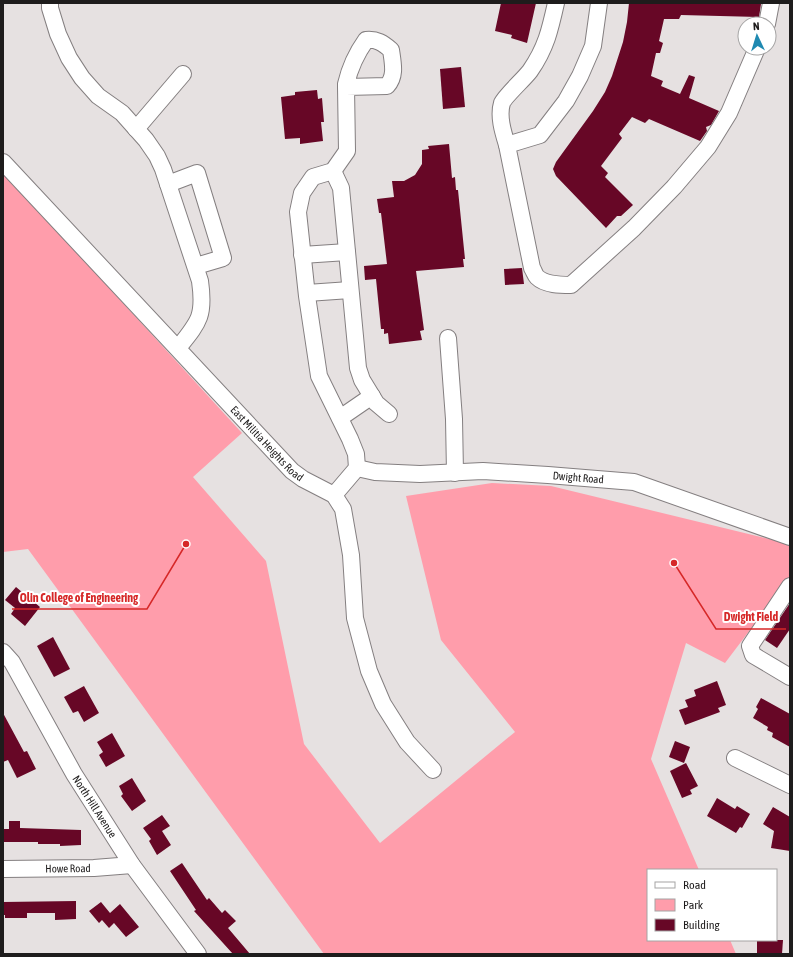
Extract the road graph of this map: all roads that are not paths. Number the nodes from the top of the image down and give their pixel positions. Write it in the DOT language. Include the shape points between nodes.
graph roads {
  1 [pos="50,3"];
  2 [pos="556,3"];
  3 [pos="599,3"];
  4 [pos="771,3"];
  5 [pos="769,16"];
  6 [pos="754,56"];
  7 [pos="184,74"];
  8 [pos="346,87"];
  9 [pos="136,129"];
  10 [pos="507,145"];
  11 [pos="3,162"];
  12 [pos="333,171"];
  13 [pos="168,184"];
  14 [pos="347,252"];
  15 [pos="302,255"];
  16 [pos="196,266"];
  17 [pos="350,290"];
  18 [pos="307,293"];
  19 [pos="448,338"];
  20 [pos="178,348"];
  21 [pos="372,396"];
  22 [pos="389,414"];
  23 [pos="340,418"];
  24 [pos="358,468"];
  25 [pos="455,473"];
  26 [pos="334,495"];
  27 [pos="790,537"];
  28 [pos="790,586"];
  29 [pos="3,652"];
  30 [pos="790,677"];
  31 [pos="735,758"];
  32 [pos="433,770"];
  33 [pos="790,785"];
  34 [pos="132,865"];
  35 [pos="3,869"];
  36 [pos="198,954"];
  1 -- 9 [label="street" via="61,40 82,78 98,96 122,114"];
  2 -- 10 [label="street" via="544,48 529,72 502,102 500,116"];
  3 -- 10 [label="street" via="592,46 566,101 540,135"];
  4 -- 5 [label="street"];
  6 -- 10 [label="street" via="729,113 708,147 634,228 571,285 546,281 537,276 532,268"];
  7 -- 9 [label="street"];
  8 -- 12 [label="street" via="348,151"];
  9 -- 13 [label="street" via="157,156"];
  11 -- 20 [label="street, East Militia Heights Road"];
  12 -- 14 [label="street" via="341,188"];
  12 -- 15 [label="street" via="313,177 302,193 298,212"];
  13 -- 16 [label="street"];
  13 -- 16 [label="street" via="197,173 223,258"];
  14 -- 15 [label="street"];
  14 -- 17 [label="street"];
  15 -- 18 [label="street"];
  16 -- 20 [label="street" via="203,298 202,308 199,320"];
  17 -- 18 [label="street"];
  17 -- 21 [label="street" via="358,368"];
  18 -- 23 [label="street" via="318,376"];
  19 -- 25 [label="street"];
  20 -- 26 [label="street, East Militia Heights Road" via="292,471"];
  21 -- 22 [label="street"];
  21 -- 23 [label="street"];
  23 -- 24 [label="street" via="354,449"];
  24 -- 25 [label="street, Dwight Road" via="375,472"];
  24 -- 26 [label="street"];
  25 -- 27 [label="street, Dwight Road" via="541,474 634,482"];
  26 -- 32 [label="street" via="343,509 346,523 355,618 369,671 383,704 407,742"];
  28 -- 30 [label="street" via="750,646 753,655"];
  29 -- 34 [label="street, North Hill Avenue" via="12,662 74,774"];
  31 -- 33 [label="street"];
  34 -- 35 [label="street, Howe Road"];
  34 -- 36 [label="street, North Hill Avenue"];
}
